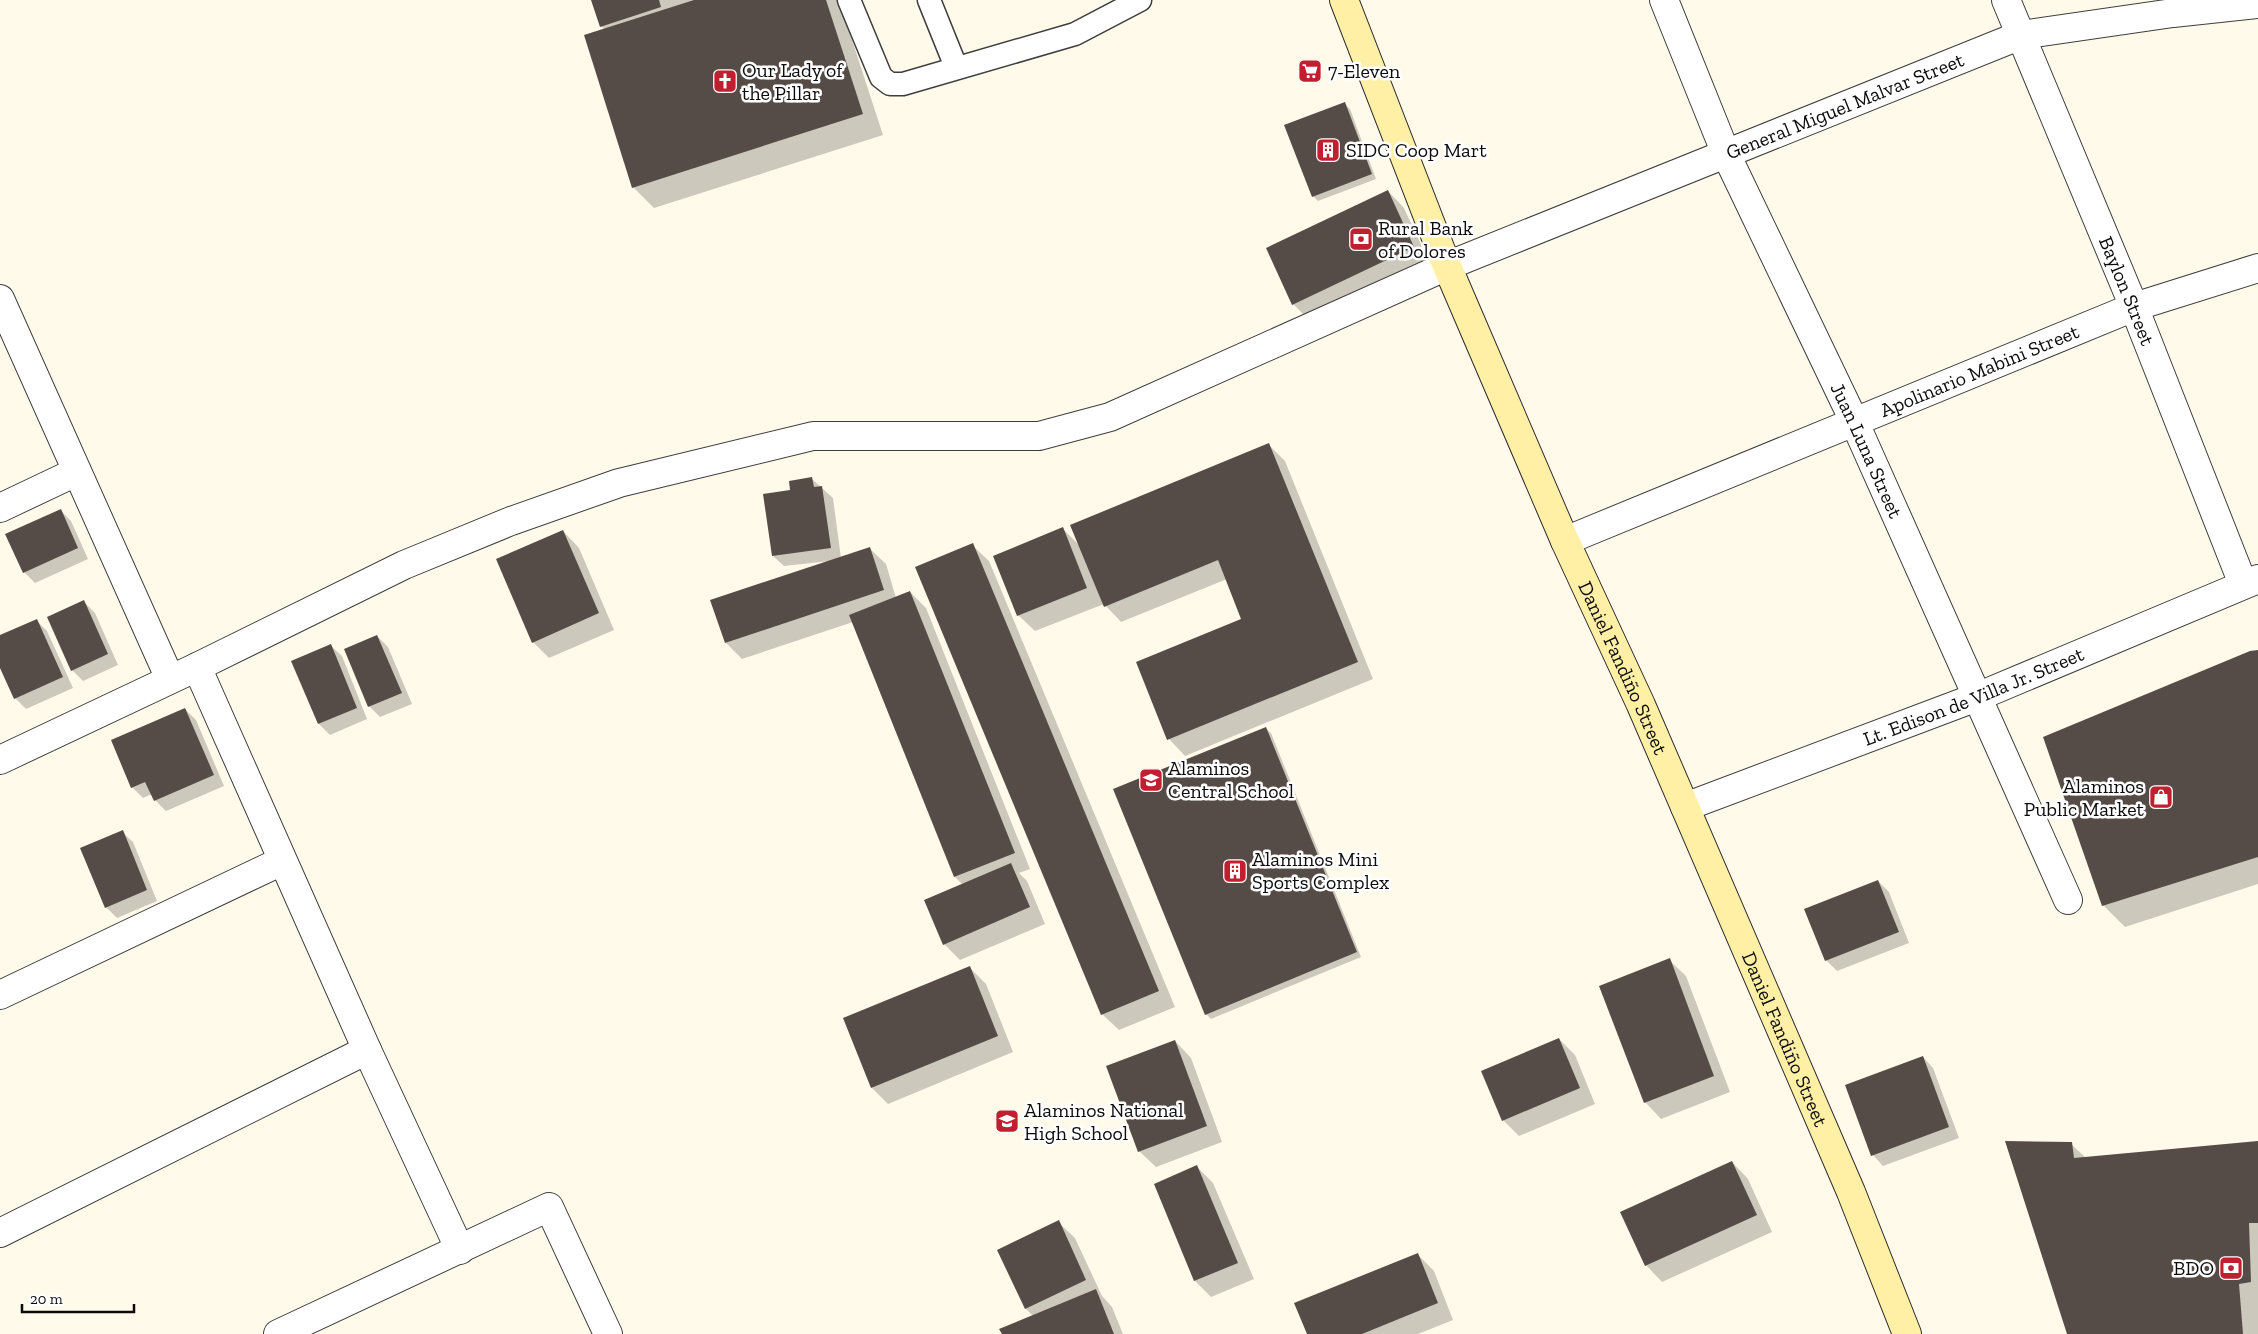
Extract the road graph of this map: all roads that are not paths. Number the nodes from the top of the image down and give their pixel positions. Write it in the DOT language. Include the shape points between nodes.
graph roads {
  1 [pos="849,0"];
  2 [pos="929,0"];
  3 [pos="1140,0"];
  4 [pos="1344,0"];
  5 [pos="1664,0"];
  6 [pos="2006,0"];
  7 [pos="2258,4"];
  8 [pos="2021,35"];
  9 [pos="956,67"];
  10 [pos="1726,154"];
  11 [pos="1447,266"];
  12 [pos="2258,268"];
  13 [pos="0,299"];
  14 [pos="2134,307"];
  15 [pos="1854,421"];
  16 [pos="76,472"];
  17 [pos="0,508"];
  18 [pos="1565,541"];
  19 [pos="2251,582"];
  20 [pos="197,667"];
  21 [pos="170,678"];
  22 [pos="1976,697"];
  23 [pos="0,760"];
  24 [pos="1685,807"];
  25 [pos="282,861"];
  26 [pos="2068,900"];
  27 [pos="0,996"];
  28 [pos="367,1050"];
  29 [pos="0,1233"];
  30 [pos="460,1250"];
  31 [pos="278,1334"];
  32 [pos="608,1334"];
  33 [pos="1907,1334"];
  1 -- 9 [label="lane" via="881,77 890,84 903,84"];
  2 -- 9 [label="lane"];
  3 -- 9 [label="lane" via="1075,34"];
  4 -- 11 [label="street, Daniel Fandiño Street"];
  5 -- 10 [label="street, Juan Luna Street"];
  6 -- 8 [label="street, Baylon Street"];
  7 -- 8 [label="street, General Miguel Malvar Street"];
  8 -- 10 [label="street, General Miguel Malvar Street"];
  8 -- 14 [label="street, Baylon Street"];
  10 -- 11 [label="street, General Miguel Malvar Street"];
  10 -- 15 [label="street, Juan Luna Street"];
  11 -- 18 [label="street, Daniel Fandiño Street"];
  11 -- 20 [label="street, General Miguel Malvar Street" via="1110,417 1039,436 813,436 619,483 404,565"];
  12 -- 14 [label="street, Apolinario Mabini Street"];
  13 -- 16 [label="street"];
  14 -- 15 [label="street, Apolinario Mabini Street"];
  14 -- 19 [label="street, Baylon Street"];
  15 -- 18 [label="street, Apolinario Mabini Street"];
  15 -- 22 [label="street, Juan Luna Street"];
  16 -- 17 [label="street"];
  16 -- 21 [label="street"];
  18 -- 24 [label="street, Daniel Fandiño Street"];
  19 -- 22 [label="street, Lt. Edison de Villa Jr. Street"];
  20 -- 21 [label="street, General Miguel Malvar Street"];
  20 -- 25 [label="street"];
  21 -- 23 [label="street, General Miguel Malvar Street"];
  22 -- 24 [label="street, Lt. Edison de Villa Jr. Street"];
  22 -- 26 [label="street, Juan Luna Street"];
  24 -- 33 [label="street, Daniel Fandiño Street" via="1852,1192"];
  25 -- 27 [label="street"];
  25 -- 28 [label="street"];
  28 -- 29 [label="street"];
  28 -- 30 [label="street"];
  30 -- 31 [label="street"];
  30 -- 32 [label="street" via="549,1206"];
}
